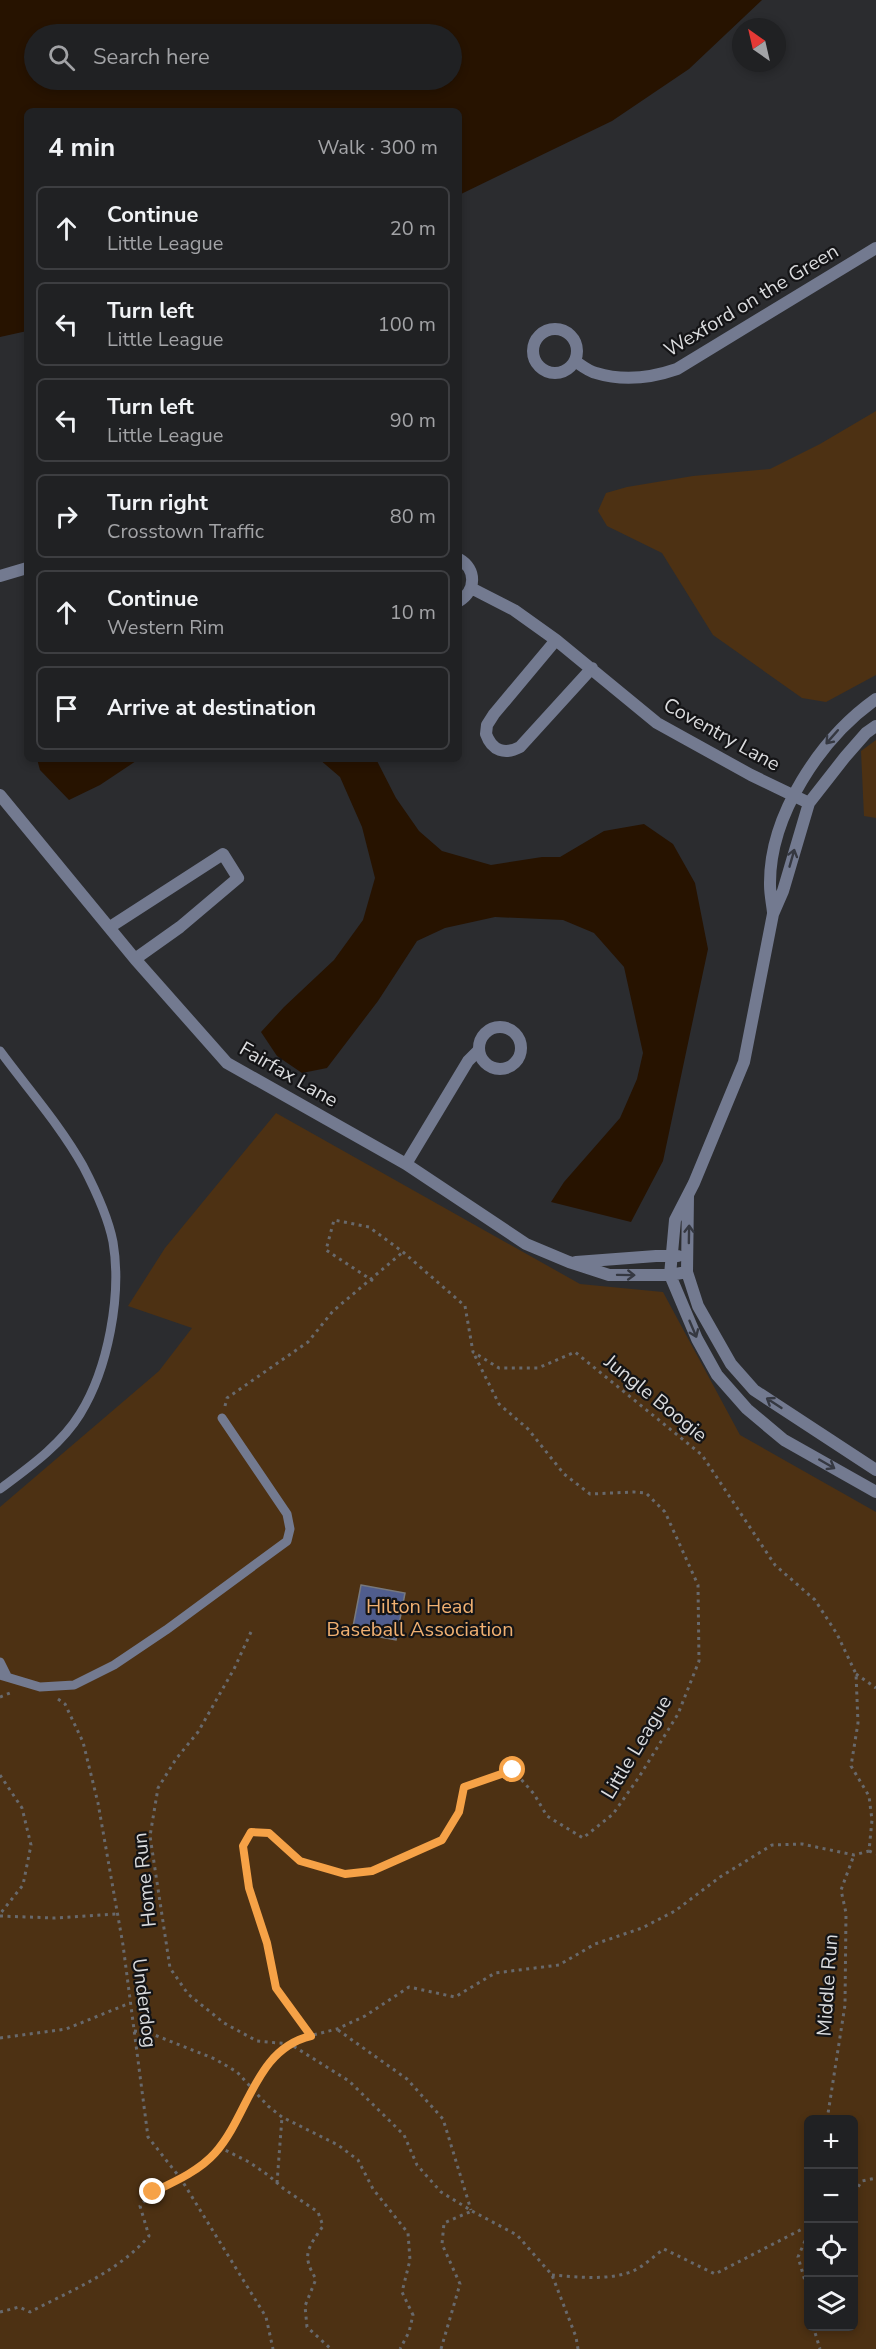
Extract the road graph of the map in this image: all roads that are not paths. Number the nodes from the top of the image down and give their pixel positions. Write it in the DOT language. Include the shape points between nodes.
graph roads {
  1 [pos="876,248"];
  2 [pos="574,361"];
  3 [pos="462,561"];
  4 [pos="24,569"];
  5 [pos="0,576"];
  6 [pos="471,588"];
  7 [pos="462,599"];
  8 [pos="556,640"];
  9 [pos="592,668"];
  10 [pos="876,699"];
  11 [pos="876,726"];
  12 [pos="0,795"];
  13 [pos="793,795"];
  14 [pos="809,804"];
  15 [pos="773,914"];
  16 [pos="110,927"];
  17 [pos="135,959"];
  18 [pos="479,1050"];
  19 [pos="0,1051"];
  20 [pos="406,1164"];
  21 [pos="688,1195"];
  22 [pos="688,1255"];
  23 [pos="671,1257"];
  24 [pos="569,1262"];
  25 [pos="687,1272"];
  26 [pos="670,1275"];
  27 [pos="222,1418"];
  28 [pos="876,1470"];
  29 [pos="0,1489"];
  30 [pos="876,1492"];
  31 [pos="0,1662"];
  32 [pos="4,1675"];
  1 -- 2 [label="street, Wexford on the Green" via="661,375 625,378 594,373"];
  3 -- 6 [label="street" via="472,573"];
  4 -- 5 [label="street"];
  6 -- 7 [label="street"];
  6 -- 8 [label="street, Coventry Lane" via="514,610"];
  8 -- 9 [label="street, Coventry Lane"];
  8 -- 9 [label="street" via="487,725 486,734 494,746 511,752 520,747"];
  9 -- 13 [label="street, Coventry Lane" via="657,723"];
  10 -- 13 [label="street, one-way" via="821,750"];
  11 -- 14 [label="street" via="845,757"];
  12 -- 16 [label="street, Fairfax Lane"];
  13 -- 14 [label="street, Coventry Lane"];
  13 -- 15 [label="street" via="773,858"];
  15 -- 14 [label="street, one-way"];
  15 -- 21 [label="street" via="744,1062"];
  16 -- 17 [label="street, Fairfax Lane"];
  16 -- 17 [label="street" via="223,854 238,878"];
  17 -- 20 [label="street, Fairfax Lane" via="227,1063"];
  18 -- 20 [label="street" via="468,1061"];
  19 -- 29 [label="lane" via="57,1126 98,1197 113,1242 116,1285 107,1346 79,1416 59,1440"];
  20 -- 24 [label="street, Fairfax Lane" via="526,1244"];
  22 -- 21 [label="street, one-way"];
  21 -- 23 [label="street" via="675,1220"];
  22 -- 23 [label="street, Fairfax Lane"];
  22 -- 25 [label="street"];
  23 -- 24 [label="street, Fairfax Lane"];
  23 -- 26 [label="street"];
  24 -- 26 [label="street, Fairfax Lane, one-way" via="609,1275"];
  25 -- 26 [label="street, Fairfax Lane"];
  28 -- 25 [label="street, one-way" via="754,1390 715,1338 698,1306"];
  26 -- 30 [label="street, one-way" via="717,1376 747,1409 784,1440"];
  27 -- 32 [label="lane" via="287,1514 291,1529 287,1541 166,1630 114,1665 74,1685 40,1687"];
  31 -- 32 [label="lane"];
}
